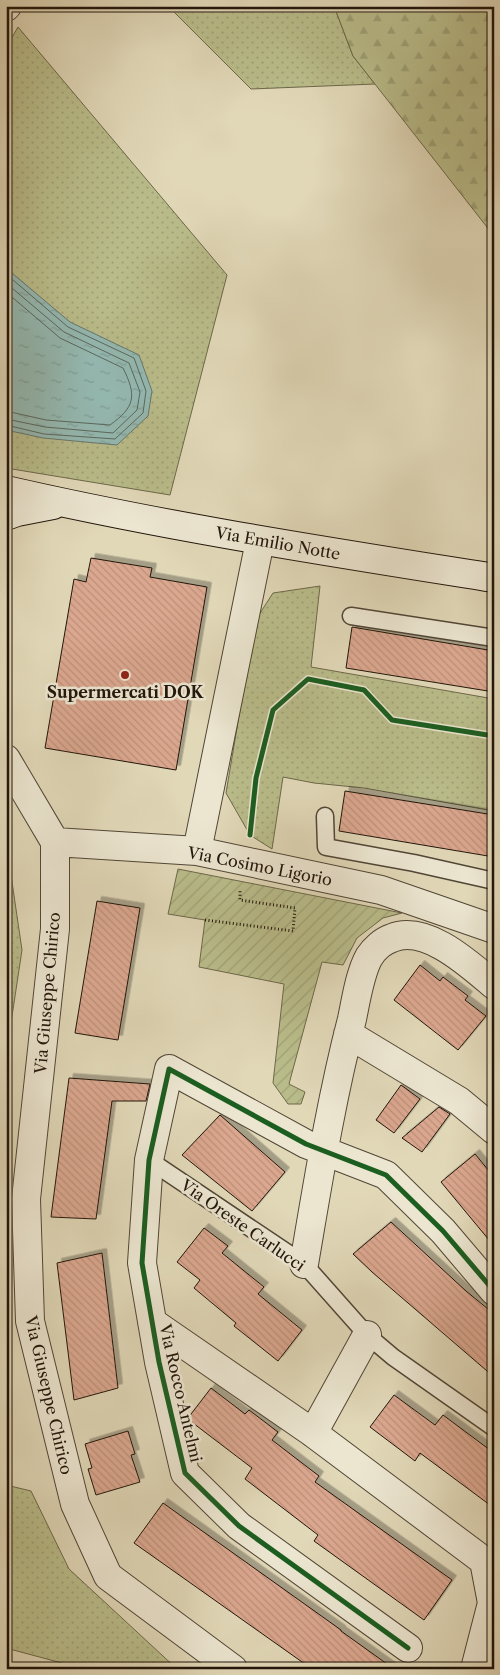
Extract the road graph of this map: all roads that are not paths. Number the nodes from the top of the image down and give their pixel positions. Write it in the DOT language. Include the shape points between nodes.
graph roads {
  1 [pos="6,490"];
  2 [pos="64,503"];
  3 [pos="6,516"];
  4 [pos="260,541"];
  5 [pos="494,578"];
  6 [pos="351,616"];
  7 [pos="494,638"];
  8 [pos="6,759"];
  9 [pos="325,816"];
  10 [pos="55,842"];
  11 [pos="197,851"];
  12 [pos="494,881"];
  13 [pos="494,929"];
  14 [pos="494,985"];
  15 [pos="348,1034"];
  16 [pos="494,1130"];
  17 [pos="323,1150"];
  18 [pos="149,1160"];
  19 [pos="304,1264"];
  20 [pos="494,1291"];
  21 [pos="152,1322"];
  22 [pos="367,1335"];
  23 [pos="494,1428"];
  24 [pos="313,1433"];
  25 [pos="408,1648"];
  26 [pos="233,1669"];
  27 [pos="475,1669"];
  1 -- 2 [label="street, Via Emilio Notte"];
  2 -- 3 [label="street"];
  2 -- 4 [label="street, Via Emilio Notte"];
  4 -- 5 [label="street, Via Emilio Notte"];
  4 -- 11 [label="street"];
  6 -- 7 [label="lane"];
  8 -- 10 [label="street"];
  9 -- 12 [label="lane" via="326,847"];
  10 -- 11 [label="street, Via Cosimo Ligorio"];
  10 -- 26 [label="street, Via Giuseppe Chirico" via="55,929 26,1199 30,1322 75,1504 108,1576"];
  11 -- 13 [label="street, Via Cosimo Ligorio" via="381,890"];
  14 -- 15 [label="street" via="423,936 408,934 392,938 379,945 369,957"];
  15 -- 16 [label="street" via="459,1101"];
  15 -- 17 [label="street"];
  17 -- 18 [label="street, Via Rocco Antelmi" via="306,1144 169,1069"];
  17 -- 19 [label="street"];
  17 -- 20 [label="street" via="386,1175 443,1231"];
  18 -- 19 [label="lane, Via Oreste Carlucci"];
  18 -- 21 [label="street, Via Rocco Antelmi" via="142,1263"];
  19 -- 22 [label="lane, Via Oreste Carlucci"];
  21 -- 24 [label="street"];
  21 -- 25 [label="street, Via Rocco Antelmi" via="186,1473 239,1526"];
  22 -- 23 [label="lane, Via Oreste Carlucci"];
  22 -- 24 [label="street"];
  24 -- 27 [label="street" via="484,1561 492,1602"];
}
